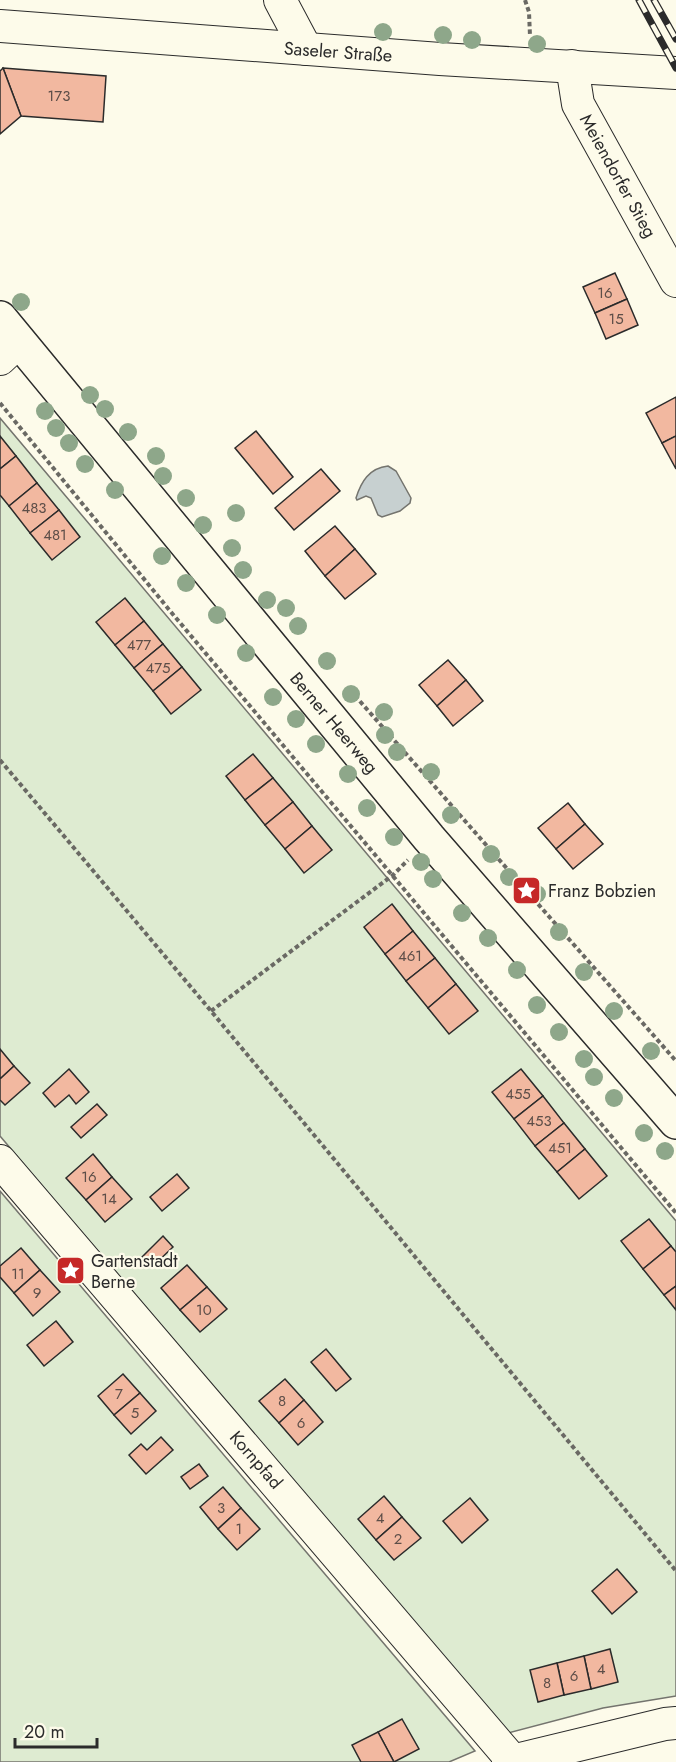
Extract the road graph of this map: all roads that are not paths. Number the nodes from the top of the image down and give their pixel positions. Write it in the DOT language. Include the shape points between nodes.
graph roads {
  1 [pos="280,0"];
  2 [pos="0,26"];
  3 [pos="306,49"];
  4 [pos="586,67"];
  5 [pos="676,73"];
  6 [pos="676,281"];
  7 [pos="6,340"];
  8 [pos="676,1122"];
  9 [pos="0,1161"];
  10 [pos="676,1722"];
  11 [pos="510,1761"];
  1 -- 3 [label="street"];
  2 -- 3 [label="street, Saseler Straße"];
  3 -- 4 [label="street, Saseler Straße"];
  4 -- 5 [label="street, Saseler Straße"];
  4 -- 6 [label="street, Meiendorfer Stieg" via="578,104"];
  7 -- 8 [label="main road, Berner Heerweg"];
  9 -- 11 [label="street, Kornpfad"];
  10 -- 11 [label="street"];
}
